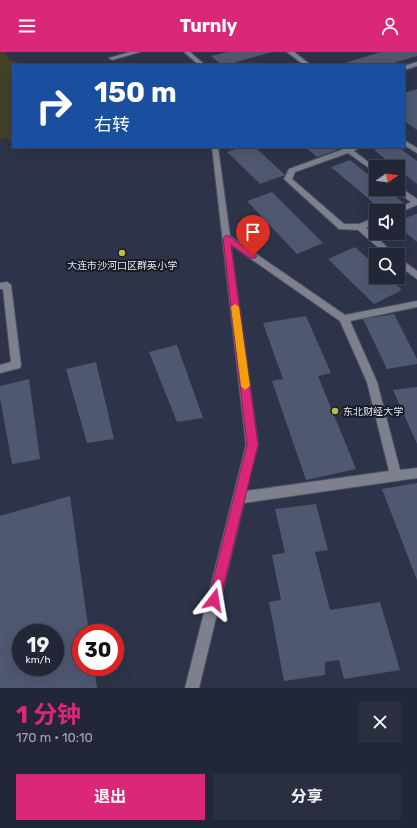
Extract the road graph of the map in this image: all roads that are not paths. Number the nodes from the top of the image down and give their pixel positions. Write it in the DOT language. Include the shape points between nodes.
graph roads {
  1 [pos="137,52"];
  2 [pos="187,52"];
  3 [pos="290,52"];
  4 [pos="112,58"];
  5 [pos="201,64"];
  6 [pos="307,64"];
  7 [pos="417,64"];
  8 [pos="405,68"];
  9 [pos="405,143"];
  10 [pos="216,148"];
  11 [pos="347,148"];
  12 [pos="417,151"];
  13 [pos="369,165"];
  14 [pos="405,194"];
  15 [pos="417,203"];
  16 [pos="405,208"];
  17 [pos="369,223"];
  18 [pos="360,227"];
  19 [pos="227,238"];
  20 [pos="384,248"];
  21 [pos="405,266"];
  22 [pos="417,276"];
  23 [pos="0,286"];
  24 [pos="417,304"];
  25 [pos="344,319"];
  26 [pos="0,369"];
  27 [pos="417,473"];
  28 [pos="396,477"];
  29 [pos="239,498"];
  30 [pos="192,688"];
  1 -- 4 [label="street"];
  2 -- 5 [label="street"];
  3 -- 6 [label="street"];
  7 -- 8 [label="street"];
  9 -- 12 [label="street"];
  10 -- 19 [label="street"];
  11 -- 13 [label="street"];
  11 -- 18 [label="street" via="292,171 288,179 342,227"];
  14 -- 15 [label="street"];
  15 -- 16 [label="street"];
  17 -- 18 [label="street"];
  18 -- 20 [label="street"];
  19 -- 25 [label="street"];
  19 -- 29 [label="street" via="252,445"];
  21 -- 22 [label="street"];
  23 -- 26 [label="street" via="7,285 16,365"];
  24 -- 25 [label="street"];
  25 -- 28 [label="street" via="372,382"];
  27 -- 28 [label="street"];
  28 -- 29 [label="street"];
  29 -- 30 [label="street"];
}
